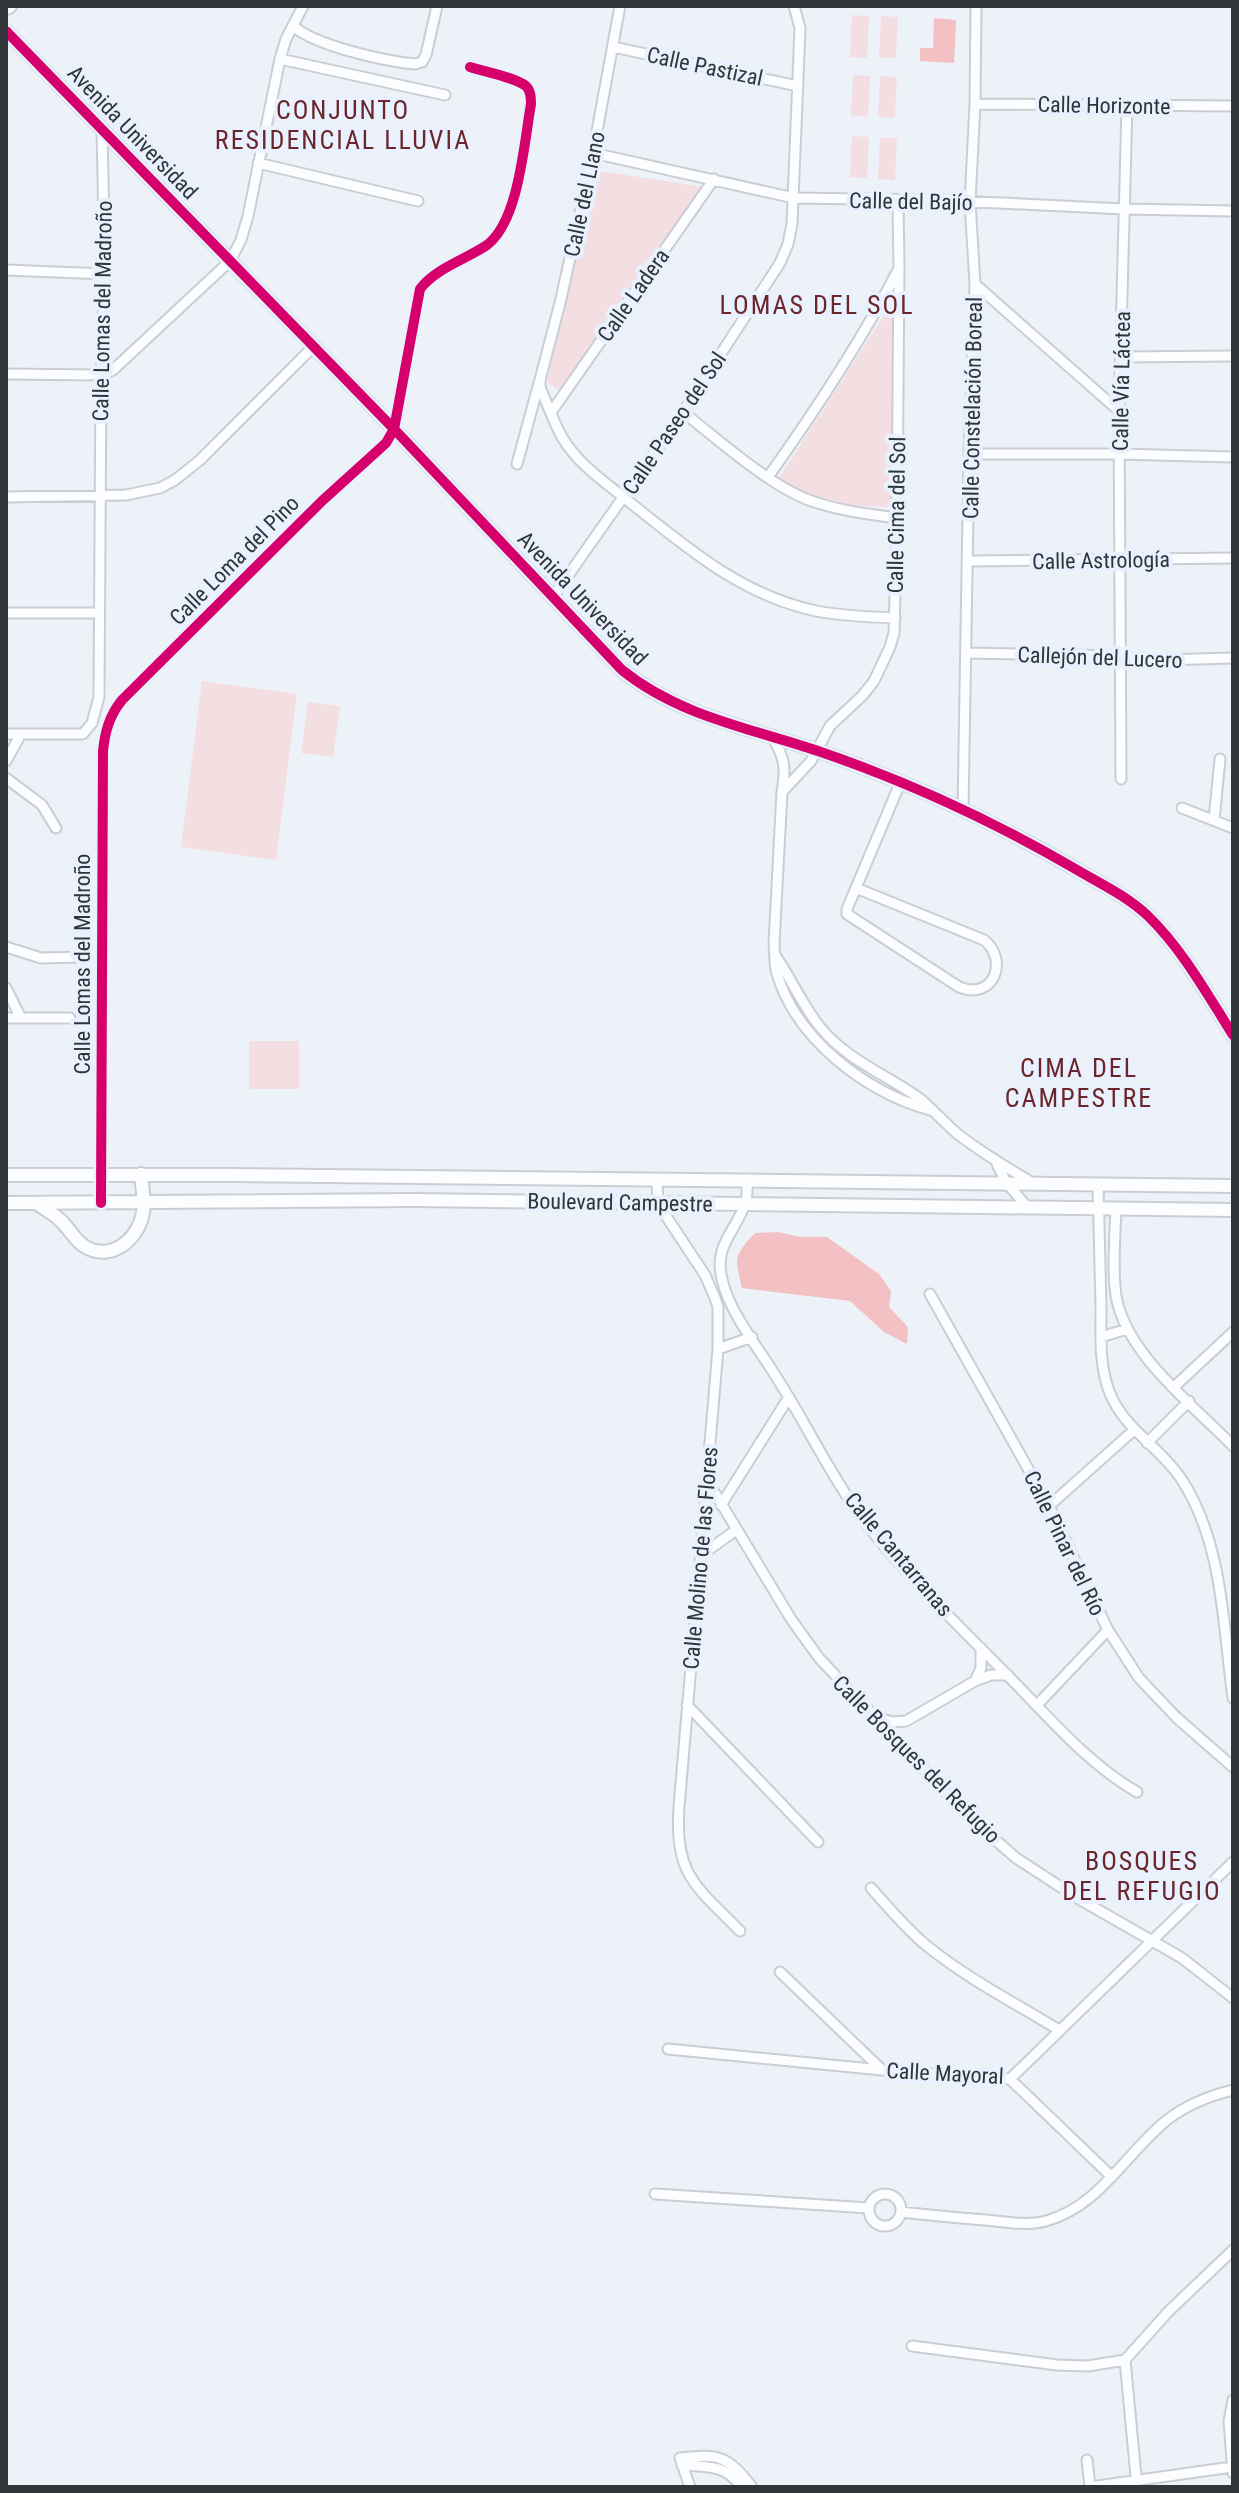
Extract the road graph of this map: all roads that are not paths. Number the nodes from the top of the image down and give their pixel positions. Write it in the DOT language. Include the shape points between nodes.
graph roads {
  1 [pos="303,6"];
  2 [pos="437,6"];
  3 [pos="620,6"];
  4 [pos="794,6"];
  5 [pos="976,6"];
  6 [pos="293,26"];
  7 [pos="6,31"];
  8 [pos="613,47"];
  9 [pos="280,59"];
  10 [pos="470,67"];
  11 [pos="798,86"];
  12 [pos="445,95"];
  13 [pos="975,104"];
  14 [pos="1127,106"];
  15 [pos="1233,106"];
  16 [pos="102,130"];
  17 [pos="593,153"];
  18 [pos="258,163"];
  19 [pos="714,179"];
  20 [pos="794,198"];
  21 [pos="898,200"];
  22 [pos="418,201"];
  23 [pos="970,202"];
  24 [pos="1124,209"];
  25 [pos="1233,211"];
  26 [pos="230,261"];
  27 [pos="899,266"];
  28 [pos="6,270"];
  29 [pos="105,274"];
  30 [pos="975,284"];
  31 [pos="313,347"];
  32 [pos="1233,356"];
  33 [pos="1121,357"];
  34 [pos="6,374"];
  35 [pos="101,375"];
  36 [pos="540,380"];
  37 [pos="552,411"];
  38 [pos="1119,411"];
  39 [pos="683,412"];
  40 [pos="394,429"];
  41 [pos="969,454"];
  42 [pos="1120,454"];
  43 [pos="1233,457"];
  44 [pos="517,464"];
  45 [pos="768,477"];
  46 [pos="100,495"];
  47 [pos="6,497"];
  48 [pos="624,497"];
  49 [pos="897,518"];
  50 [pos="1233,558"];
  51 [pos="1120,560"];
  52 [pos="969,561"];
  53 [pos="553,597"];
  54 [pos="6,613"];
  55 [pos="99,613"];
  56 [pos="895,618"];
  57 [pos="967,653"];
  58 [pos="1120,656"];
  59 [pos="1233,658"];
  60 [pos="108,725"];
  61 [pos="6,734"];
  62 [pos="21,734"];
  63 [pos="773,738"];
  64 [pos="817,750"];
  65 [pos="1220,759"];
  66 [pos="6,761"];
  67 [pos="6,778"];
  68 [pos="1121,779"];
  69 [pos="901,781"];
  70 [pos="782,792"];
  71 [pos="1182,808"];
  72 [pos="963,810"];
  73 [pos="1214,820"];
  74 [pos="56,828"];
  75 [pos="1233,828"];
  76 [pos="856,888"];
  77 [pos="6,947"];
  78 [pos="83,957"];
  79 [pos="6,988"];
  80 [pos="6,1018"];
  81 [pos="21,1018"];
  82 [pos="70,1018"];
  83 [pos="1233,1035"];
  84 [pos="997,1164"];
  85 [pos="141,1174"];
  86 [pos="6,1175"];
  87 [pos="102,1176"];
  88 [pos="747,1180"];
  89 [pos="657,1181"];
  90 [pos="1006,1182"];
  91 [pos="1031,1182"];
  92 [pos="1098,1184"];
  93 [pos="1233,1186"];
  94 [pos="144,1202"];
  95 [pos="6,1203"];
  96 [pos="101,1203"];
  97 [pos="746,1203"];
  98 [pos="38,1204"];
  99 [pos="658,1204"];
  100 [pos="1027,1207"];
  101 [pos="1099,1208"];
  102 [pos="1116,1208"];
  103 [pos="1233,1210"];
  104 [pos="930,1294"];
  105 [pos="1127,1329"];
  106 [pos="1233,1332"];
  107 [pos="752,1337"];
  108 [pos="1101,1337"];
  109 [pos="718,1349"];
  110 [pos="1174,1387"];
  111 [pos="789,1397"];
  112 [pos="1189,1401"];
  113 [pos="1134,1430"];
  114 [pos="1147,1443"];
  115 [pos="1233,1446"];
  116 [pos="707,1480"];
  117 [pos="721,1505"];
  118 [pos="1049,1506"];
  119 [pos="736,1530"];
  120 [pos="700,1556"];
  121 [pos="1108,1630"];
  122 [pos="981,1648"];
  123 [pos="1008,1675"];
  124 [pos="975,1681"];
  125 [pos="1233,1698"];
  126 [pos="687,1705"];
  127 [pos="1037,1705"];
  128 [pos="872,1716"];
  129 [pos="1233,1767"];
  130 [pos="1137,1792"];
  131 [pos="818,1842"];
  132 [pos="1233,1862"];
  133 [pos="871,1888"];
  134 [pos="740,1931"];
  135 [pos="1152,1941"];
  136 [pos="780,1972"];
  137 [pos="1233,1998"];
  138 [pos="1059,2030"];
  139 [pos="668,2049"];
  140 [pos="882,2070"];
  141 [pos="1010,2079"];
  142 [pos="1233,2090"];
  143 [pos="1112,2177"];
  144 [pos="655,2194"];
  145 [pos="869,2208"];
  146 [pos="901,2212"];
  147 [pos="1233,2250"];
  148 [pos="912,2346"];
  149 [pos="1125,2360"];
  150 [pos="1233,2400"];
  151 [pos="1087,2460"];
  152 [pos="724,2464"];
  153 [pos="1232,2470"];
  154 [pos="1137,2484"];
  155 [pos="690,2487"];
  156 [pos="742,2487"];
  157 [pos="752,2487"];
  1 -- 6 [label="street"];
  2 -- 6 [label="street" via="426,55 418,64 324,44"];
  3 -- 8 [label="street, Calle del Llano"];
  4 -- 11 [label="street, Calle Paseo del Sol" via="800,28"];
  5 -- 13 [label="street, Calle Constelación Boreal"];
  6 -- 9 [label="street"];
  7 -- 16 [label="street, Avenida Universidad"];
  8 -- 11 [label="street, Calle Pastizal"];
  8 -- 17 [label="street, Calle del Llano"];
  9 -- 12 [label="street"];
  9 -- 18 [label="street"];
  10 -- 40 [label="street" via="530,93 514,198 502,229 489,243 420,289"];
  11 -- 20 [label="street, Calle Paseo del Sol"];
  13 -- 14 [label="street, Calle Horizonte"];
  13 -- 23 [label="street, Calle Constelación Boreal"];
  14 -- 15 [label="street, Calle Horizonte"];
  14 -- 24 [label="street, Calle Vía Láctea"];
  16 -- 26 [label="street, Avenida Universidad"];
  16 -- 29 [label="street, Calle Lomas del Madroño"];
  17 -- 19 [label="street, Calle del Bajío"];
  17 -- 36 [label="street, Calle del Llano"];
  18 -- 22 [label="street"];
  18 -- 26 [label="street" via="241,240"];
  19 -- 20 [label="street, Calle del Bajío"];
  19 -- 37 [label="street, Calle Ladera"];
  20 -- 21 [label="street, Calle del Bajío"];
  20 -- 39 [label="street, Calle Paseo del Sol" via="780,263"];
  21 -- 23 [label="street, Calle del Bajío"];
  21 -- 27 [label="street, Calle Cima del Sol"];
  23 -- 24 [label="street, Calle del Bajío"];
  23 -- 30 [label="street, Calle Constelación Boreal"];
  24 -- 25 [label="street, Calle del Bajío"];
  24 -- 33 [label="street, Calle Vía Láctea"];
  26 -- 31 [label="street, Avenida Universidad"];
  26 -- 35 [label="street" via="120,366"];
  27 -- 45 [label="street" via="849,356"];
  27 -- 49 [label="street, Calle Cima del Sol"];
  28 -- 29 [label="street"];
  29 -- 35 [label="street, Calle Lomas del Madroño"];
  30 -- 38 [label="street"];
  30 -- 41 [label="street, Calle Constelación Boreal"];
  31 -- 40 [label="street, Avenida Universidad"];
  31 -- 46 [label="street" via="175,480 145,493"];
  32 -- 33 [label="street"];
  33 -- 38 [label="street, Calle Vía Láctea"];
  34 -- 35 [label="street"];
  35 -- 46 [label="street, Calle Lomas del Madroño"];
  36 -- 37 [label="street"];
  36 -- 44 [label="street, Calle del Llano"];
  37 -- 48 [label="street" via="571,450"];
  38 -- 42 [label="street, Calle Vía Láctea"];
  39 -- 45 [label="street"];
  39 -- 48 [label="street, Calle Paseo del Sol"];
  40 -- 53 [label="street, Avenida Universidad"];
  40 -- 60 [label="street, Calle Loma del Pino" via="386,443 122,700"];
  41 -- 42 [label="street"];
  41 -- 52 [label="street, Calle Constelación Boreal"];
  42 -- 43 [label="street"];
  42 -- 51 [label="street, Calle Vía Láctea"];
  45 -- 49 [label="street" via="817,502"];
  46 -- 47 [label="street"];
  46 -- 55 [label="street, Calle Lomas del Madroño"];
  48 -- 53 [label="street, Calle Paseo del Sol"];
  48 -- 56 [label="street" via="696,554 749,587 813,610"];
  49 -- 56 [label="street, Calle Cima del Sol"];
  50 -- 51 [label="street, Calle Astrología"];
  51 -- 52 [label="street, Calle Astrología"];
  51 -- 58 [label="street, Calle Vía Láctea"];
  52 -- 57 [label="street, Calle Constelación Boreal"];
  53 -- 63 [label="street, Avenida Universidad" via="642,686 688,709"];
  54 -- 55 [label="street"];
  55 -- 62 [label="street, Calle Lomas del Madroño" via="99,697 88,730 77,736"];
  56 -- 64 [label="street, Calle Cima del Sol" via="890,647 874,681 830,726"];
  57 -- 58 [label="street, Callejón del Lucero"];
  57 -- 72 [label="street, Calle Constelación Boreal"];
  58 -- 59 [label="street, Callejón del Lucero"];
  58 -- 68 [label="street, Calle Vía Láctea"];
  60 -- 87 [label="street, Calle Lomas del Madroño" via="103,751"];
  61 -- 62 [label="street"];
  62 -- 66 [label="street"];
  63 -- 64 [label="street, Avenida Universidad"];
  63 -- 70 [label="street" via="786,771"];
  64 -- 69 [label="street, Avenida Universidad"];
  64 -- 70 [label="street, Calle Cima del Sol"];
  65 -- 73 [label="street"];
  67 -- 74 [label="street" via="42,805"];
  69 -- 72 [label="street, Avenida Universidad"];
  69 -- 76 [label="street"];
  70 -- 84 [label="street" via="775,966 794,1011 836,1060 863,1079 930,1110"];
  71 -- 73 [label="street"];
  72 -- 83 [label="street, Avenida Universidad" via="1038,847 1146,915 1169,939"];
  73 -- 75 [label="street"];
  76 -- 76 [label="street" via="849,916 959,987 975,991 989,983 997,966 992,946 984,940"];
  77 -- 78 [label="street" via="41,958"];
  79 -- 81 [label="street"];
  80 -- 81 [label="street"];
  81 -- 82 [label="street"];
  84 -- 90 [label="street"];
  84 -- 91 [label="street"];
  85 -- 87 [label="street, Boulevard Campestre"];
  85 -- 89 [label="street, Boulevard Campestre"];
  85 -- 94 [label="street"];
  86 -- 87 [label="street, Boulevard Campestre"];
  87 -- 96 [label="street, Calle Lomas del Madroño"];
  88 -- 89 [label="street, Boulevard Campestre"];
  88 -- 90 [label="street, Boulevard Campestre"];
  88 -- 97 [label="street, Calle Cantarranas"];
  89 -- 99 [label="street, Calle Molino de las Flores"];
  90 -- 91 [label="street, Boulevard Campestre"];
  90 -- 100 [label="street"];
  91 -- 92 [label="street, Boulevard Campestre"];
  92 -- 93 [label="street, Boulevard Campestre"];
  92 -- 101 [label="street"];
  94 -- 96 [label="street, Boulevard Campestre"];
  94 -- 98 [label="street" via="130,1239 116,1250 102,1252 83,1245"];
  94 -- 99 [label="street, Boulevard Campestre"];
  95 -- 98 [label="street, Boulevard Campestre"];
  96 -- 98 [label="street, Boulevard Campestre"];
  97 -- 99 [label="street, Boulevard Campestre"];
  97 -- 100 [label="street, Boulevard Campestre"];
  97 -- 107 [label="street, Calle Cantarranas" via="727,1236 720,1264 726,1292"];
  99 -- 109 [label="street, Calle Molino de las Flores" via="711,1288 718,1307"];
  100 -- 101 [label="street, Boulevard Campestre"];
  101 -- 102 [label="street, Boulevard Campestre"];
  101 -- 108 [label="street"];
  102 -- 103 [label="street, Boulevard Campestre"];
  102 -- 105 [label="street" via="1116,1293"];
  104 -- 118 [label="street, Calle Pinar del Río"];
  105 -- 108 [label="street"];
  105 -- 110 [label="street"];
  106 -- 110 [label="street"];
  107 -- 109 [label="street"];
  107 -- 111 [label="street, Calle Cantarranas"];
  108 -- 113 [label="street" via="1109,1394"];
  109 -- 116 [label="street, Calle Molino de las Flores"];
  110 -- 112 [label="street"];
  111 -- 117 [label="street"];
  111 -- 122 [label="street, Calle Cantarranas" via="856,1509"];
  112 -- 114 [label="street"];
  112 -- 115 [label="street"];
  113 -- 114 [label="street"];
  113 -- 118 [label="street"];
  114 -- 125 [label="street" via="1179,1476 1208,1531"];
  116 -- 117 [label="street, Calle Bosques del Refugio"];
  116 -- 120 [label="street, Calle Molino de las Flores"];
  117 -- 119 [label="street, Calle Bosques del Refugio"];
  118 -- 121 [label="street, Calle Pinar del Río"];
  119 -- 120 [label="street"];
  119 -- 128 [label="street, Calle Bosques del Refugio" via="819,1658"];
  120 -- 126 [label="street, Calle Molino de las Flores"];
  121 -- 127 [label="street"];
  121 -- 129 [label="street, Calle Pinar del Río" via="1139,1678"];
  122 -- 123 [label="street, Calle Cantarranas"];
  122 -- 124 [label="street"];
  123 -- 124 [label="street"];
  123 -- 127 [label="street, Calle Cantarranas"];
  124 -- 128 [label="street" via="906,1721"];
  126 -- 131 [label="street"];
  126 -- 134 [label="street, Calle Molino de las Flores" via="679,1850 699,1889"];
  127 -- 130 [label="street, Calle Cantarranas" via="1112,1778"];
  128 -- 135 [label="street, Calle Bosques del Refugio" via="1016,1858"];
  132 -- 135 [label="street, Calle Mayoral"];
  133 -- 138 [label="street" via="926,1945"];
  135 -- 137 [label="street, Calle Bosques del Refugio"];
  135 -- 138 [label="street, Calle Mayoral"];
  136 -- 140 [label="street"];
  138 -- 141 [label="street, Calle Mayoral"];
  139 -- 140 [label="street, Calle Mayoral"];
  140 -- 141 [label="street, Calle Mayoral"];
  141 -- 143 [label="street"];
  142 -- 143 [label="street" via="1167,2120"];
  143 -- 146 [label="street" via="1073,2210 1043,2222"];
  144 -- 145 [label="street"];
  145 -- 146 [label="street" via="874,2199 887,2195 896,2199"];
  145 -- 146 [label="street" via="882,2226 892,2224"];
  147 -- 149 [label="street"];
  148 -- 149 [label="street" via="1057,2365"];
  149 -- 154 [label="street"];
  150 -- 153 [label="street"];
  151 -- 154 [label="street" via="1090,2487"];
  152 -- 155 [label="street" via="712,2456 681,2462"];
  152 -- 156 [label="street"];
  152 -- 157 [label="street"];
  153 -- 154 [label="street"];
}
